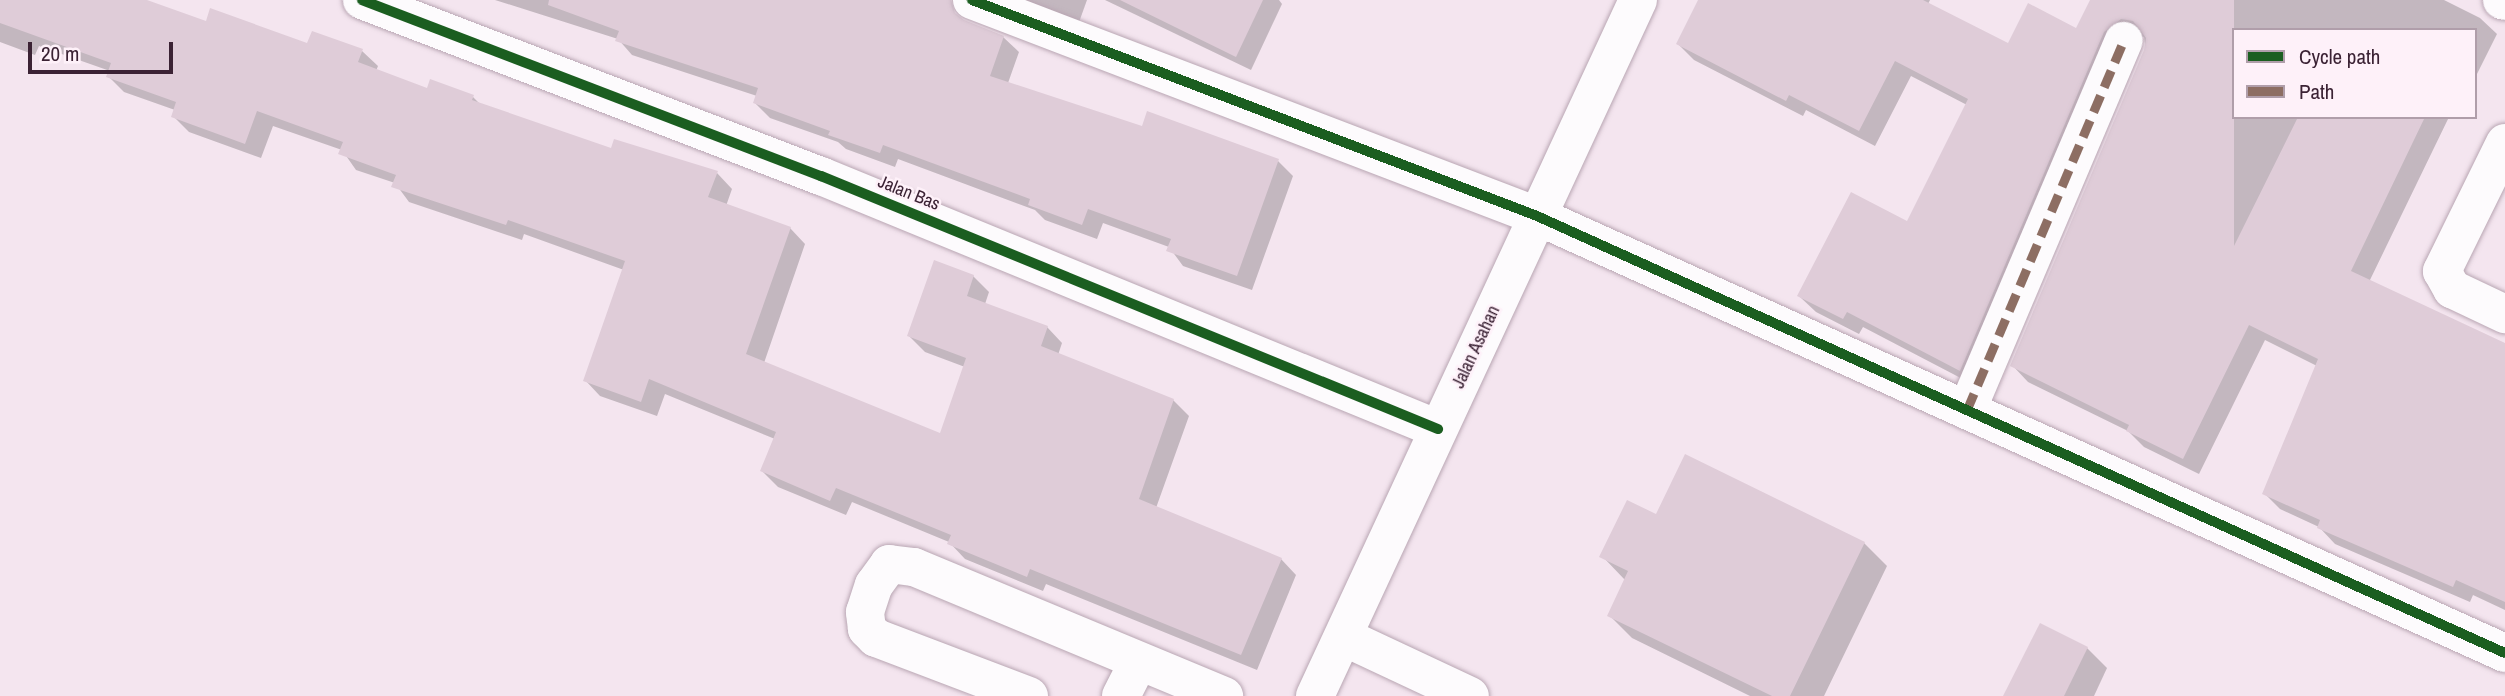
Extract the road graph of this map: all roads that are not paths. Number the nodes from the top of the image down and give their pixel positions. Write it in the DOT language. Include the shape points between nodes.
graph roads {
  1 [pos="362,0"];
  2 [pos="972,0"];
  3 [pos="1638,0"];
  4 [pos="2124,41"];
  5 [pos="2505,143"];
  6 [pos="1537,216"];
  7 [pos="2505,314"];
  8 [pos="1967,410"];
  9 [pos="1438,429"];
  10 [pos="1344,637"];
  11 [pos="2505,653"];
  12 [pos="1139,661"];
  13 [pos="1029,696"];
  14 [pos="1121,696"];
  15 [pos="1224,696"];
  16 [pos="1315,696"];
  17 [pos="1470,696"];
  1 -- 9 [label="street, Jalan Bas" via="821,176"];
  2 -- 6 [label="street"];
  3 -- 6 [label="street, Jalan Asahan"];
  4 -- 8 [label="street"];
  5 -- 7 [label="street" via="2442,271 2452,289"];
  6 -- 8 [label="street"];
  6 -- 9 [label="street, Jalan Asahan"];
  8 -- 11 [label="street"];
  9 -- 10 [label="street, Jalan Asahan"];
  10 -- 16 [label="street, Jalan Asahan"];
  10 -- 17 [label="street"];
  12 -- 13 [label="street" via="914,567 889,564 874,585 865,612 867,629 876,638"];
  12 -- 14 [label="street"];
  12 -- 15 [label="street"];
}
